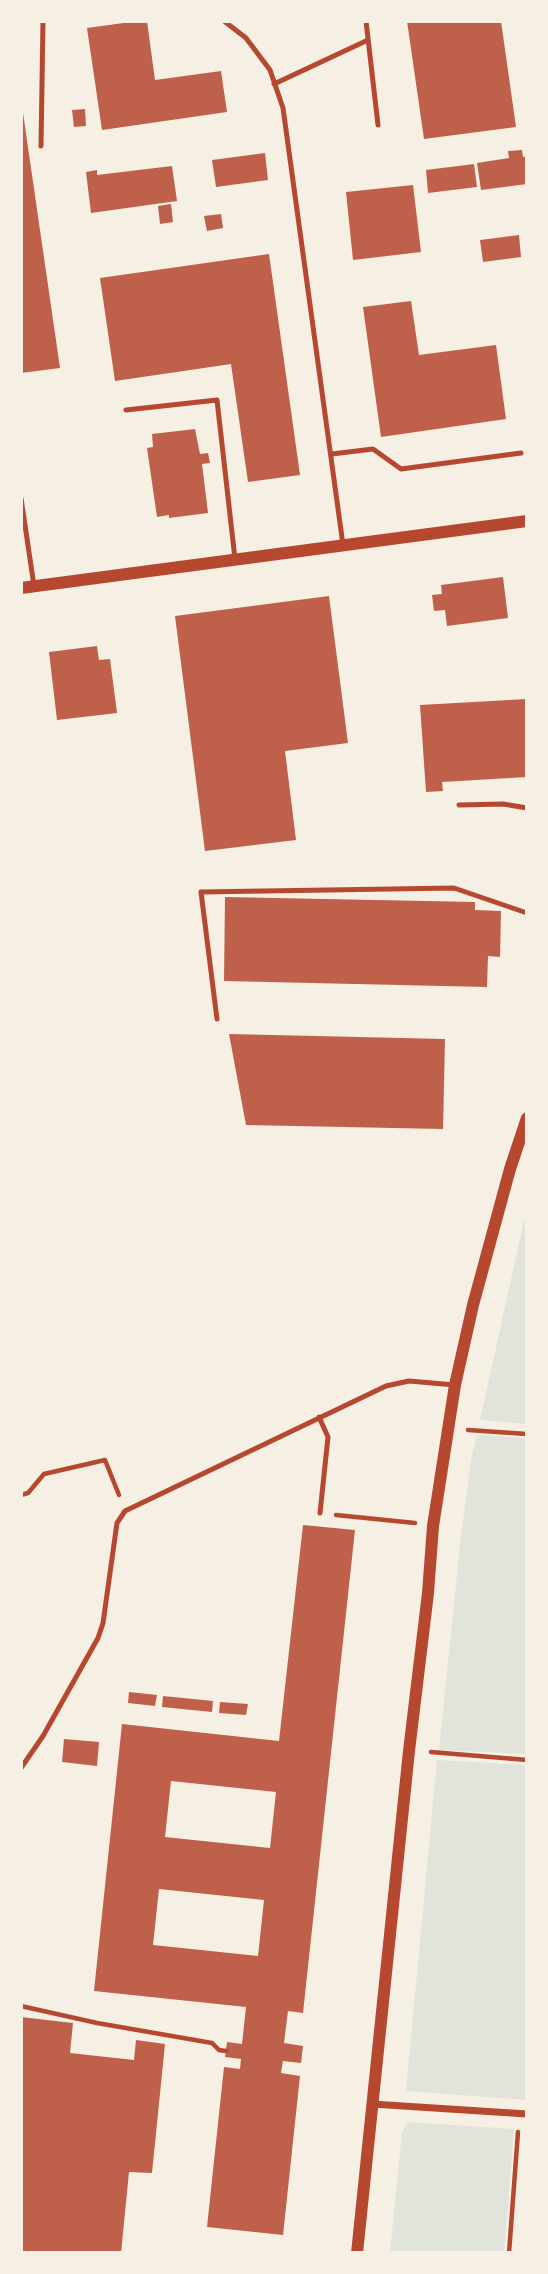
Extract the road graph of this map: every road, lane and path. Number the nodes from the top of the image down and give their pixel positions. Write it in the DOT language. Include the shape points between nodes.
graph roads {
  1 [pos="43,21"];
  2 [pos="224,21"];
  3 [pos="366,21"];
  4 [pos="368,40"];
  5 [pos="274,84"];
  6 [pos="378,125"];
  7 [pos="41,146"];
  8 [pos="126,410"];
  9 [pos="521,453"];
  10 [pos="331,454"];
  11 [pos="21,498"];
  12 [pos="527,521"];
  13 [pos="344,545"];
  14 [pos="235,559"];
  15 [pos="28,587"];
  16 [pos="459,805"];
  17 [pos="527,808"];
  18 [pos="527,914"];
  19 [pos="217,1019"];
  20 [pos="527,1118"];
  21 [pos="455,1385"];
  22 [pos="319,1418"];
  23 [pos="448,1429"];
  24 [pos="527,1434"];
  25 [pos="21,1494"];
  26 [pos="125,1511"];
  27 [pos="320,1513"];
  28 [pos="433,1526"];
  29 [pos="409,1751"];
  30 [pos="527,1760"];
  31 [pos="21,1768"];
  32 [pos="21,2006"];
  33 [pos="226,2051"];
  34 [pos="372,2104"];
  35 [pos="523,2114"];
  36 [pos="357,2253"];
  37 [pos="509,2253"];
  1 -- 7 [label="lane"];
  2 -- 5 [label="lane" via="246,38 270,70"];
  3 -- 4 [label="lane"];
  4 -- 5 [label="lane"];
  4 -- 6 [label="lane"];
  5 -- 10 [label="lane" via="283,108"];
  8 -- 14 [label="lane" via="218,400"];
  9 -- 10 [label="lane" via="401,469 373,449"];
  10 -- 13 [label="lane"];
  11 -- 15 [label="lane"];
  12 -- 13 [label="street"];
  13 -- 14 [label="street"];
  14 -- 15 [label="street"];
  16 -- 17 [label="lane"];
  18 -- 19 [label="lane" via="454,888 201,892"];
  20 -- 21 [label="street" via="476,1293"];
  21 -- 22 [label="lane" via="409,1381 386,1386"];
  21 -- 23 [label="street"];
  22 -- 26 [label="lane"];
  22 -- 27 [label="lane" via="328,1437"];
  23 -- 24 [label="path"];
  23 -- 28 [label="street"];
  25 -- 26 [label="path" via="28,1493 44,1474 105,1460"];
  26 -- 31 [label="lane" via="117,1523 98,1638"];
  27 -- 28 [label="path"];
  28 -- 29 [label="street"];
  29 -- 30 [label="path"];
  29 -- 34 [label="street"];
  32 -- 33 [label="path" via="212,2043"];
  34 -- 35 [label="street"];
  34 -- 36 [label="street"];
  35 -- 37 [label="path"];
}
